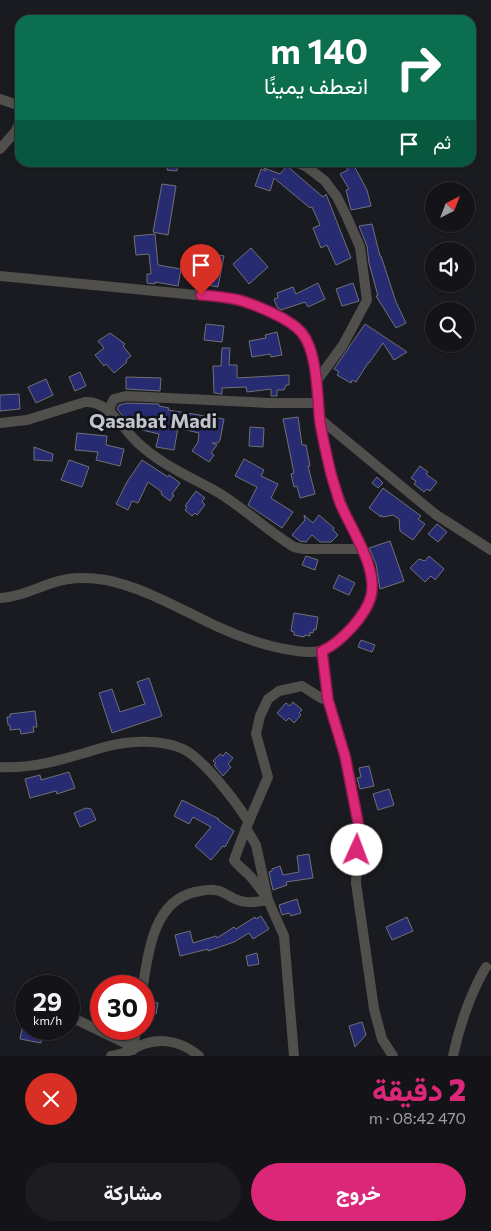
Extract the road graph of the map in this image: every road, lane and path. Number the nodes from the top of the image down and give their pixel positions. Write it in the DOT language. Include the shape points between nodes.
graph roads {
  1 [pos="0,99"];
  2 [pos="15,104"];
  3 [pos="15,131"];
  4 [pos="0,150"];
  5 [pos="307,167"];
  6 [pos="0,276"];
  7 [pos="316,382"];
  8 [pos="318,403"];
  9 [pos="110,413"];
  10 [pos="320,419"];
  11 [pos="0,423"];
  12 [pos="362,550"];
  13 [pos="491,550"];
  14 [pos="0,598"];
  15 [pos="322,651"];
  16 [pos="328,700"];
  17 [pos="0,766"];
  18 [pos="248,825"];
  19 [pos="268,900"];
  20 [pos="486,967"];
  21 [pos="144,975"];
  22 [pos="80,1022"];
  23 [pos="134,1040"];
  24 [pos="133,1048"];
  25 [pos="111,1056"];
  26 [pos="199,1056"];
  27 [pos="294,1056"];
  28 [pos="393,1056"];
  29 [pos="452,1056"];
  1 -- 2 [label="street"];
  3 -- 4 [label="street"];
  5 -- 7 [label="street" via="337,197 346,215 360,247 367,300 343,345"];
  6 -- 7 [label="street" via="241,301 299,330 308,343"];
  7 -- 8 [label="street"];
  8 -- 9 [label="street" via="126,396 114,399"];
  8 -- 10 [label="street"];
  9 -- 11 [label="street" via="91,401 27,420"];
  9 -- 12 [label="street" via="138,443 159,459 219,493 294,547"];
  10 -- 12 [label="street" via="336,489"];
  10 -- 13 [label="street" via="435,514"];
  12 -- 15 [label="street" via="370,571 372,595 357,621 332,647"];
  14 -- 15 [label="street" via="75,578 92,578 123,584 218,627 258,641 287,650"];
  15 -- 16 [label="street"];
  16 -- 18 [label="street" via="302,686 279,691 268,699 256,734 268,777"];
  16 -- 28 [label="street" via="345,756 359,827 356,883 374,1009 382,1039"];
  17 -- 18 [label="street" via="14,767 68,758 124,744 167,744 194,756 227,791"];
  18 -- 19 [label="street" via="256,844"];
  18 -- 19 [label="street" via="234,860"];
  19 -- 21 [label="street" via="245,902 215,889 188,894 178,900 168,908 153,935"];
  19 -- 27 [label="street" via="284,936"];
  20 -- 29 [label="street" via="476,983"];
  22 -- 24 [label="street"];
  23 -- 24 [label="street"];
  24 -- 25 [label="street" via="125,1054"];
  24 -- 26 [label="street" via="156,1041 169,1042 182,1044"];
}
